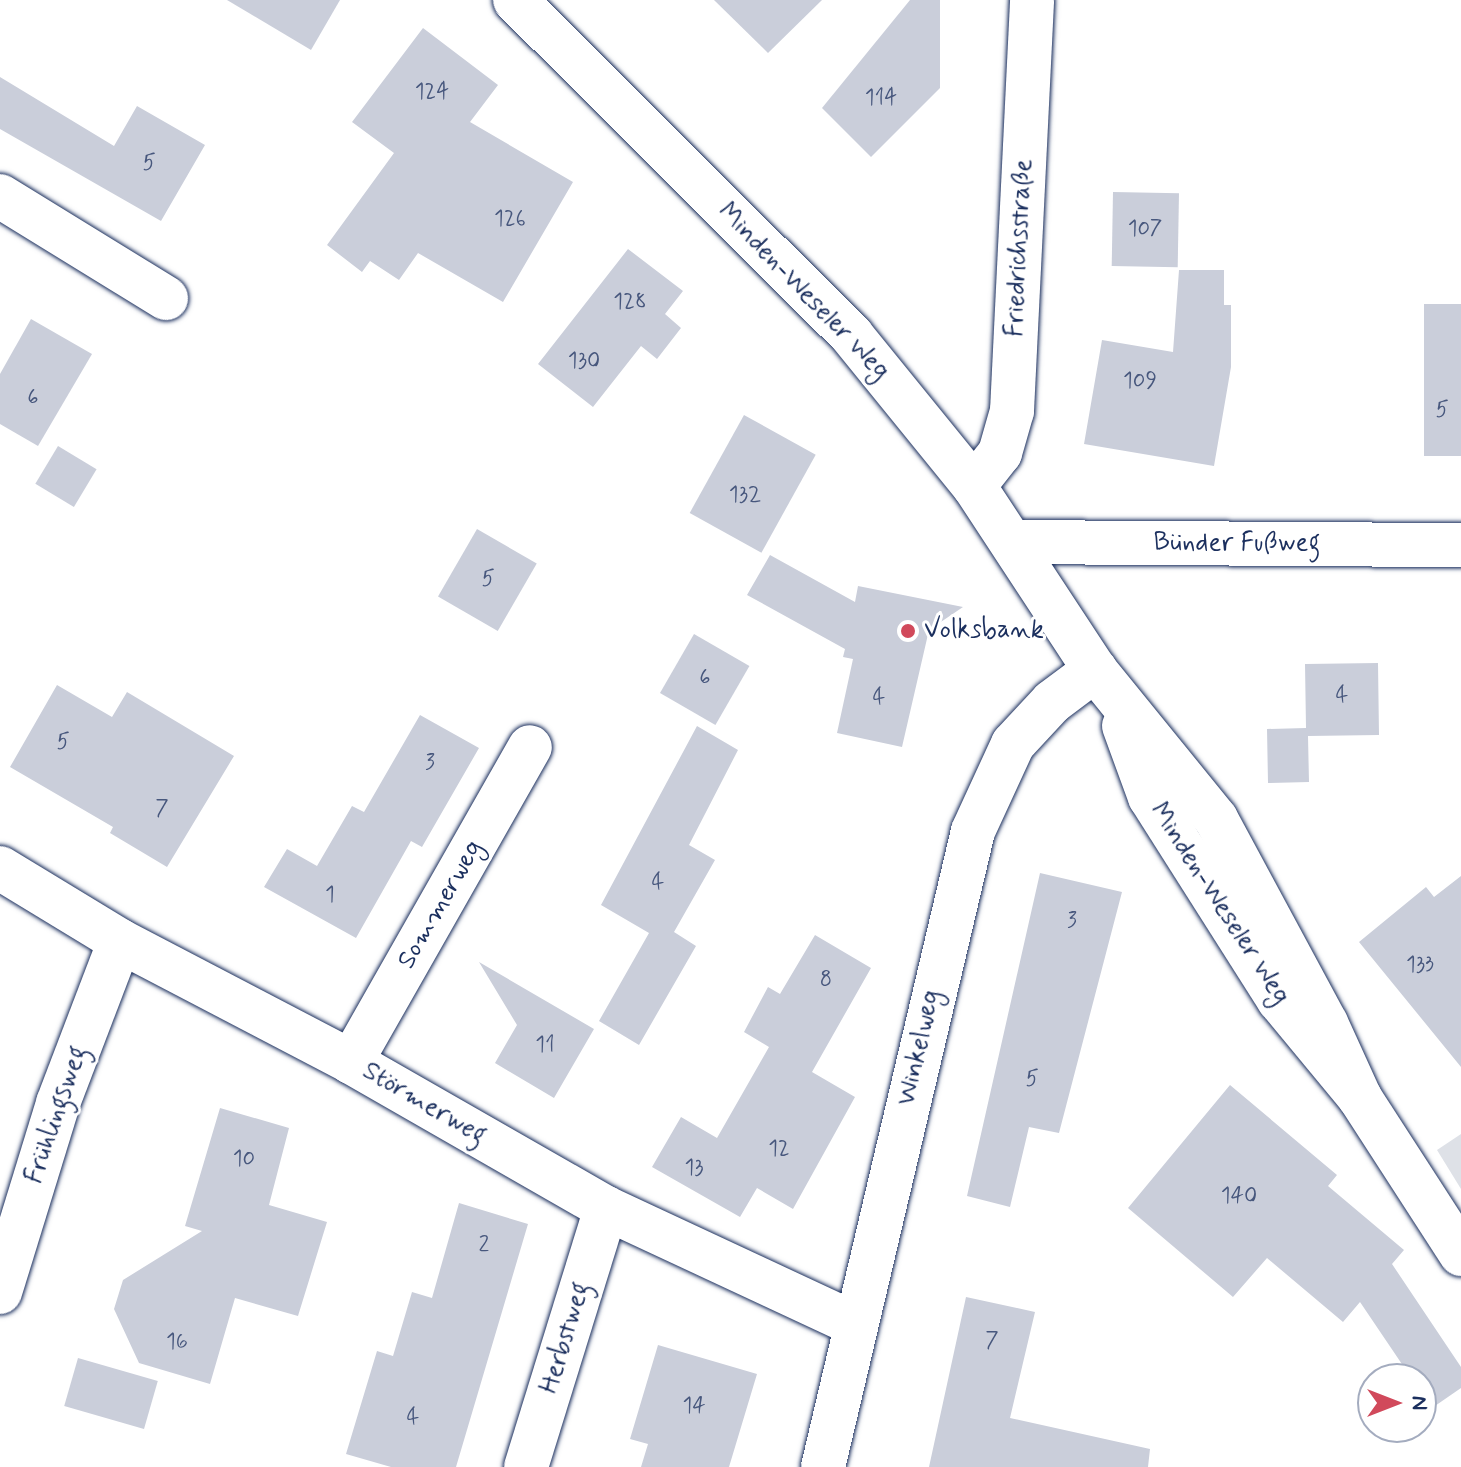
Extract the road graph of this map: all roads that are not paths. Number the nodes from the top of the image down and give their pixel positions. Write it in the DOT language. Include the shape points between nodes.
graph roads {
  1 [pos="515,0"];
  2 [pos="1032,0"];
  3 [pos="0,196"];
  4 [pos="166,298"];
  5 [pos="974,486"];
  6 [pos="1013,542"];
  7 [pos="1461,545"];
  8 [pos="1103,681"];
  9 [pos="530,747"];
  10 [pos="0,868"];
  11 [pos="120,941"];
  12 [pos="351,1062"];
  13 [pos="606,1208"];
  14 [pos="1461,1254"];
  15 [pos="0,1292"];
  16 [pos="855,1324"];
  17 [pos="526,1467"];
  18 [pos="823,1467"];
  1 -- 5 [label="street, Minden-Weseler Weg" via="852,336"];
  2 -- 5 [label="street, Friedrichsstraße" via="1012,411 1000,453"];
  3 -- 4 [label="street"];
  5 -- 6 [label="street, Minden-Weseler Weg"];
  6 -- 7 [label="street, Bünder Fußweg"];
  6 -- 8 [label="street, Minden-Weseler Weg"];
  8 -- 14 [label="street, Minden-Weseler Weg" via="1216,819 1326,1023 1360,1098"];
  8 -- 16 [label="street, Winkelweg" via="1032,720 984,800 960,875"];
  9 -- 12 [label="street, Sommerweg"];
  10 -- 11 [label="street, Störmerweg"];
  11 -- 12 [label="street, Störmerweg"];
  11 -- 15 [label="street, Frühlingsweg" via="58,1103"];
  12 -- 13 [label="street, Störmerweg"];
  13 -- 16 [label="street, Störmerweg"];
  13 -- 17 [label="street, Herbstweg"];
  16 -- 18 [label="street, Winkelweg"];
}
